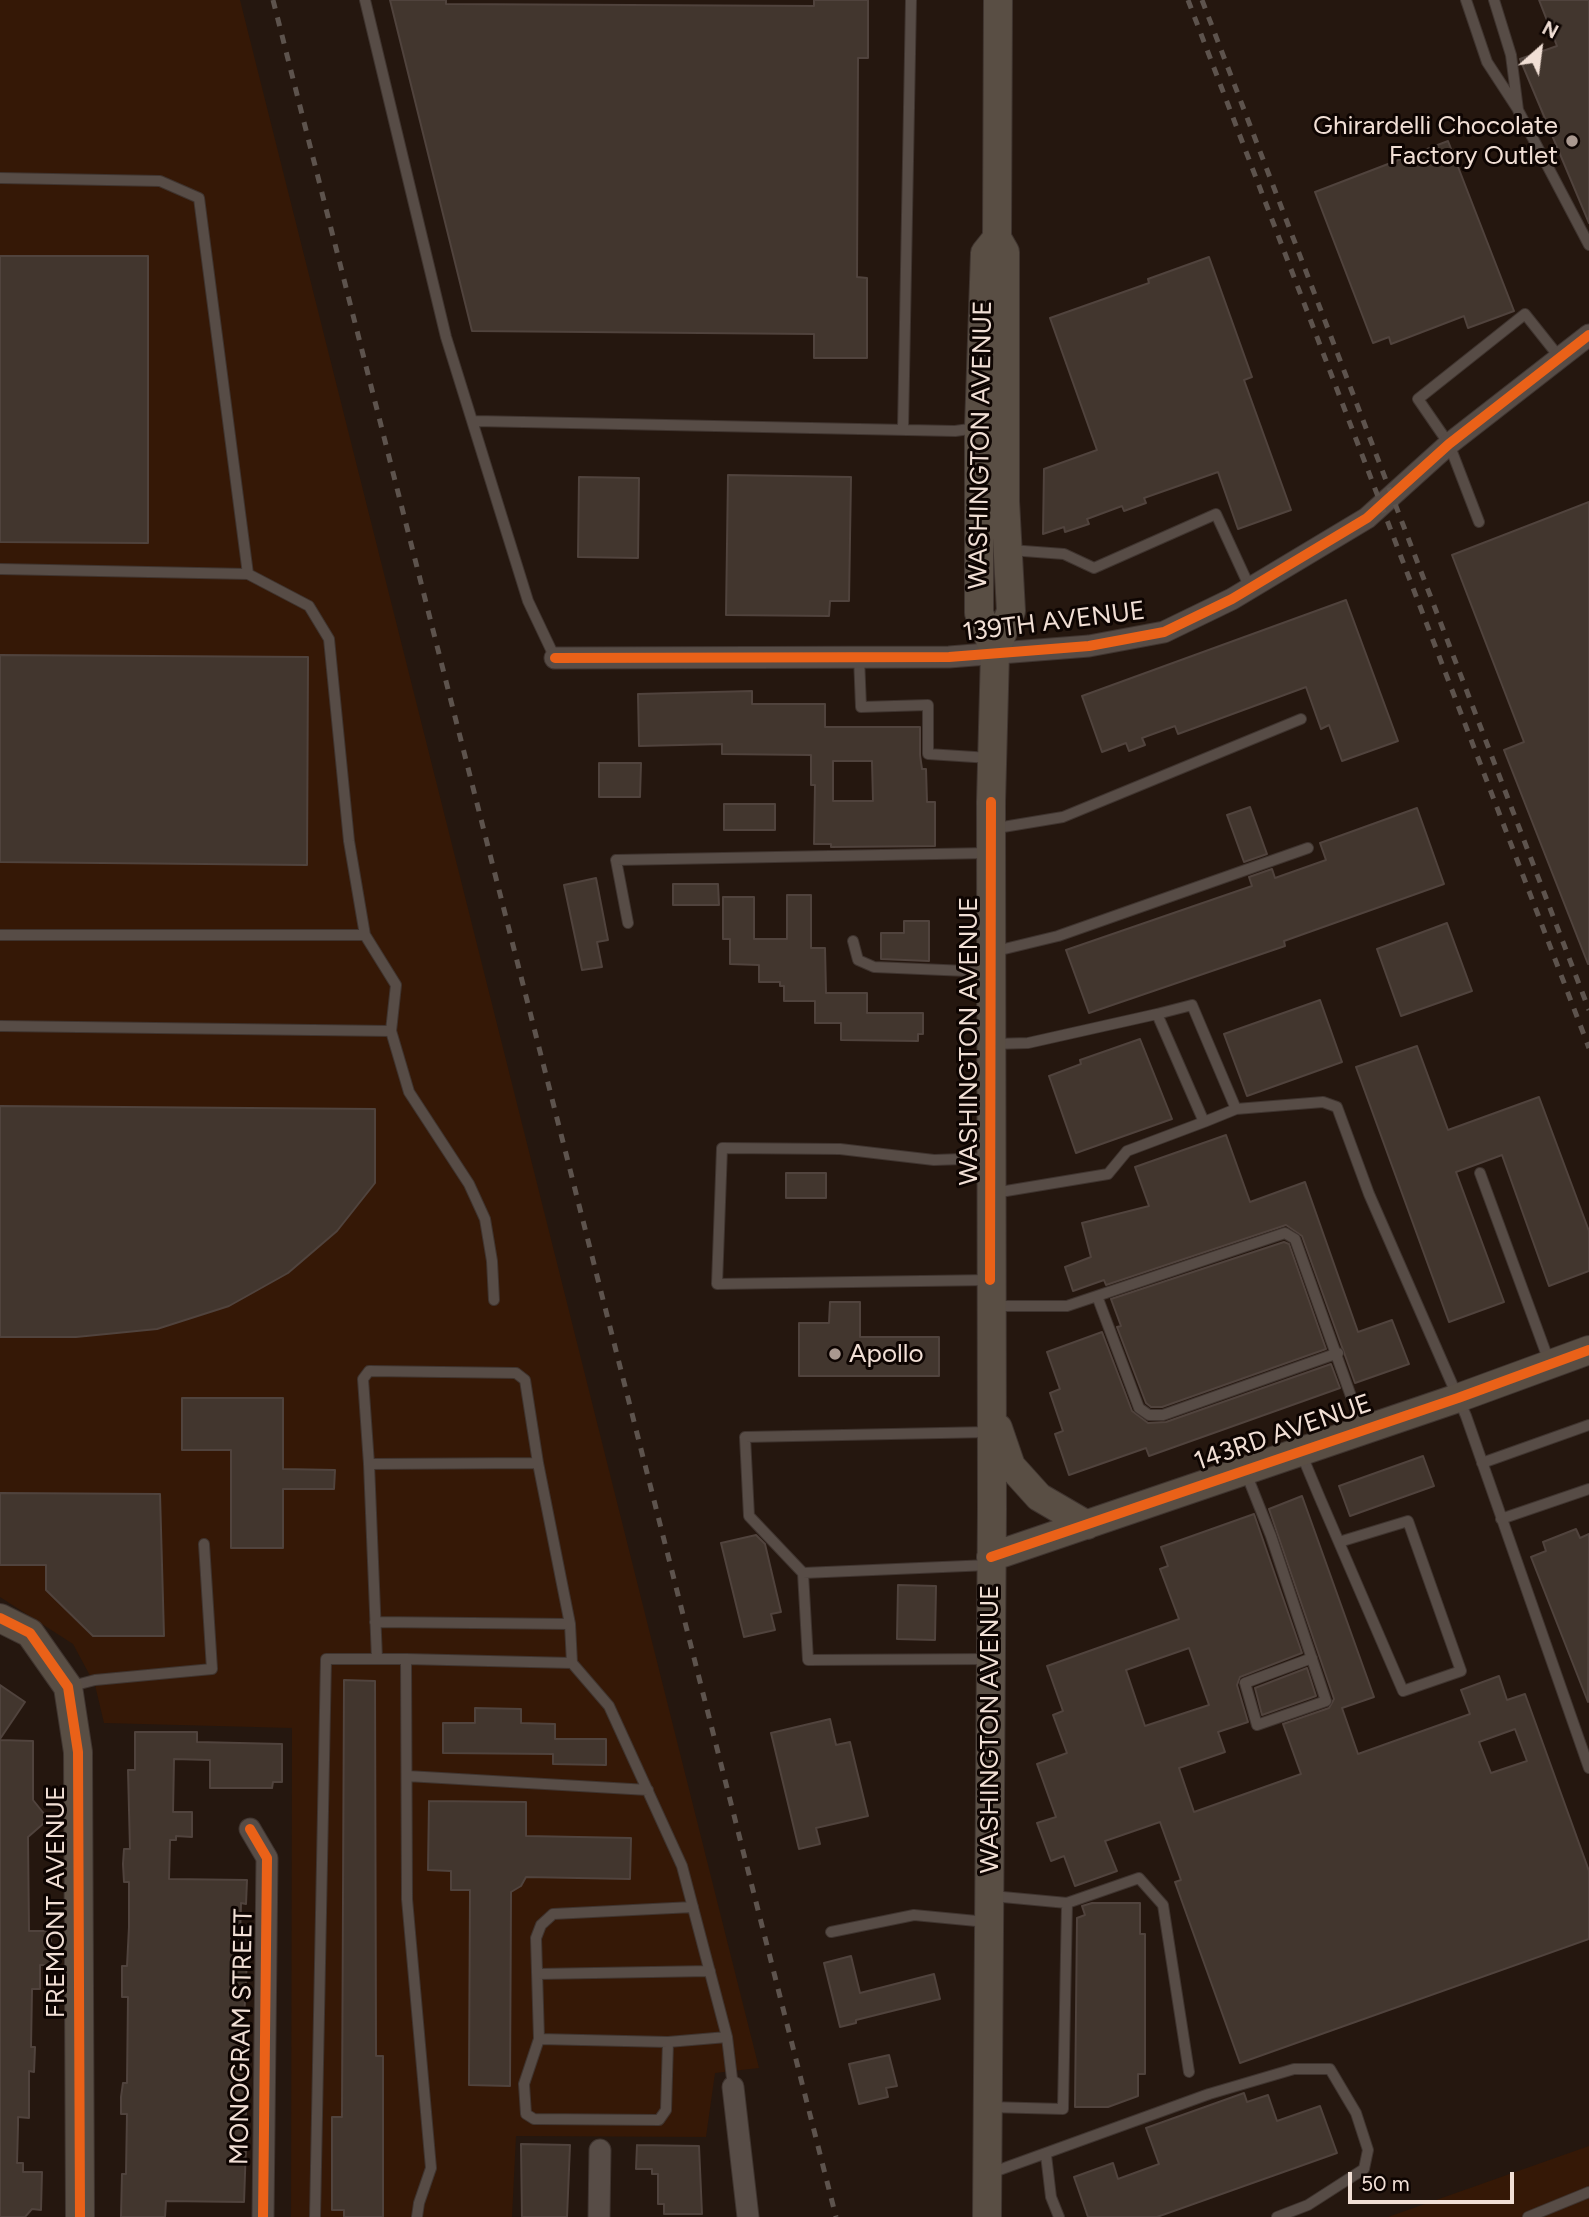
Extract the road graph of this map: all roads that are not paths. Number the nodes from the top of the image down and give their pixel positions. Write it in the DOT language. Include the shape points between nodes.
graph roads {
  1 [pos="365,0"];
  2 [pos="911,0"];
  3 [pos="998,0"];
  4 [pos="1466,0"];
  5 [pos="1494,0"];
  6 [pos="1518,110"];
  7 [pos="0,178"];
  8 [pos="997,239"];
  9 [pos="1589,245"];
  10 [pos="1587,342"];
  11 [pos="1560,358"];
  12 [pos="475,421"];
  13 [pos="979,427"];
  14 [pos="903,430"];
  15 [pos="1449,444"];
  16 [pos="992,463"];
  17 [pos="993,476"];
  18 [pos="1005,501"];
  19 [pos="1479,522"];
  20 [pos="1010,550"];
  21 [pos="0,569"];
  22 [pos="248,574"];
  23 [pos="1250,588"];
  24 [pos="995,652"];
  25 [pos="859,657"];
  26 [pos="555,658"];
  27 [pos="1301,719"];
  28 [pos="992,758"];
  29 [pos="992,841"];
  30 [pos="1308,848"];
  31 [pos="628,923"];
  32 [pos="0,935"];
  33 [pos="365,935"];
  34 [pos="853,941"];
  35 [pos="992,962"];
  36 [pos="1157,1014"];
  37 [pos="0,1026"];
  38 [pos="391,1031"];
  39 [pos="993,1044"];
  40 [pos="1236,1110"];
  41 [pos="1204,1122"];
  42 [pos="991,1158"];
  43 [pos="1480,1172"];
  44 [pos="991,1193"];
  45 [pos="990,1293"];
  46 [pos="1097,1296"];
  47 [pos="494,1300"];
  48 [pos="1589,1350"];
  49 [pos="1338,1353"];
  50 [pos="1549,1364"];
  51 [pos="1458,1398"];
  52 [pos="990,1419"];
  53 [pos="1589,1425"];
  54 [pos="1363,1430"];
  55 [pos="1300,1451"];
  56 [pos="538,1463"];
  57 [pos="1482,1463"];
  58 [pos="369,1464"];
  59 [pos="1245,1470"];
  60 [pos="1589,1489"];
  61 [pos="1502,1519"];
  62 [pos="1087,1525"];
  63 [pos="1339,1542"];
  64 [pos="204,1544"];
  65 [pos="991,1561"];
  66 [pos="803,1573"];
  67 [pos="0,1618"];
  68 [pos="375,1622"];
  69 [pos="570,1623"];
  70 [pos="1312,1658"];
  71 [pos="377,1659"];
  72 [pos="406,1659"];
  73 [pos="990,1659"];
  74 [pos="572,1663"];
  75 [pos="68,1687"];
  76 [pos="1589,1768"];
  77 [pos="407,1776"];
  78 [pos="648,1790"];
  79 [pos="250,1829"];
  80 [pos="1067,1903"];
  81 [pos="693,1907"];
  82 [pos="989,1909"];
  83 [pos="831,1932"];
  84 [pos="710,1971"];
  85 [pos="537,1974"];
  86 [pos="727,2037"];
  87 [pos="539,2039"];
  88 [pos="668,2042"];
  89 [pos="1189,2072"];
  90 [pos="733,2087"];
  91 [pos="987,2107"];
  92 [pos="600,2150"];
  93 [pos="1046,2155"];
  94 [pos="987,2175"];
  95 [pos="1589,2192"];
  96 [pos="80,2217"];
  97 [pos="262,2217"];
  98 [pos="316,2217"];
  99 [pos="417,2217"];
  100 [pos="599,2217"];
  101 [pos="748,2217"];
  102 [pos="987,2217"];
  103 [pos="1059,2217"];
  104 [pos="1277,2217"];
  105 [pos="1528,2217"];
  1 -- 12 [label="lane" via="446,337"];
  2 -- 14 [label="lane"];
  3 -- 8 [label="main road, WASHINGTON AVENUE"];
  4 -- 6 [label="lane" via="1487,62"];
  5 -- 6 [label="lane" via="1511,55"];
  6 -- 9 [label="lane"];
  7 -- 22 [label="lane" via="160,181 199,198"];
  8 -- 13 [label="main road, WASHINGTON AVENUE" via="985,253"];
  8 -- 18 [label="main road, WASHINGTON AVENUE" via="1005,252"];
  10 -- 11 [label="street, 139TH AVENUE"];
  11 -- 15 [label="street, 139TH AVENUE"];
  11 -- 15 [label="lane" via="1525,314 1418,399"];
  12 -- 14 [label="lane"];
  12 -- 26 [label="lane" via="528,601"];
  13 -- 14 [label="lane"];
  13 -- 16 [label="lane"];
  13 -- 24 [label="main road, WASHINGTON AVENUE" via="979,613"];
  15 -- 19 [label="lane"];
  15 -- 23 [label="street, 139TH AVENUE" via="1367,518"];
  17 -- 18 [label="lane" via="993,489"];
  18 -- 20 [label="main road, WASHINGTON AVENUE"];
  20 -- 23 [label="lane" via="1065,554 1094,568 1216,514"];
  20 -- 24 [label="main road, WASHINGTON AVENUE" via="1011,611"];
  21 -- 22 [label="lane"];
  22 -- 33 [label="lane" via="309,606 329,639 349,841"];
  23 -- 24 [label="street, 139TH AVENUE" via="1164,632 1089,646"];
  24 -- 25 [label="street, 139TH AVENUE"];
  24 -- 28 [label="main road, WASHINGTON AVENUE"];
  25 -- 26 [label="street, 139TH AVENUE"];
  25 -- 28 [label="lane" via="861,707 928,705 928,754"];
  27 -- 29 [label="lane" via="1063,817"];
  28 -- 29 [label="main road, WASHINGTON AVENUE"];
  29 -- 31 [label="lane" via="617,860"];
  29 -- 35 [label="main road, WASHINGTON AVENUE"];
  30 -- 35 [label="lane"];
  32 -- 33 [label="lane"];
  33 -- 38 [label="lane" via="396,985"];
  34 -- 35 [label="lane" via="858,960 874,967"];
  35 -- 39 [label="main road, WASHINGTON AVENUE"];
  36 -- 39 [label="lane" via="1028,1043"];
  36 -- 40 [label="lane" via="1192,1005"];
  36 -- 41 [label="lane"];
  37 -- 38 [label="lane"];
  38 -- 47 [label="lane" via="408,1092 469,1184 485,1219"];
  39 -- 42 [label="main road, WASHINGTON AVENUE"];
  40 -- 41 [label="lane"];
  40 -- 51 [label="lane" via="1310,1102 1337,1107 1369,1194"];
  41 -- 44 [label="lane" via="1128,1151 1108,1174"];
  42 -- 44 [label="main road, WASHINGTON AVENUE"];
  42 -- 45 [label="lane" via="934,1160 839,1149 722,1148 717,1284"];
  43 -- 50 [label="lane"];
  44 -- 45 [label="main road, WASHINGTON AVENUE"];
  45 -- 46 [label="lane" via="1067,1306"];
  45 -- 52 [label="main road, WASHINGTON AVENUE"];
  46 -- 49 [label="lane" via="1139,1408 1149,1415 1163,1415"];
  46 -- 49 [label="lane" via="1285,1233 1295,1239"];
  48 -- 50 [label="main road, 143RD AVENUE"];
  49 -- 54 [label="lane"];
  50 -- 51 [label="main road, 143RD AVENUE"];
  51 -- 54 [label="main road, 143RD AVENUE"];
  51 -- 57 [label="lane"];
  52 -- 62 [label="main road" via="1011,1466 1039,1497"];
  52 -- 65 [label="main road, WASHINGTON AVENUE"];
  52 -- 66 [label="lane" via="745,1437 749,1516"];
  53 -- 57 [label="lane"];
  54 -- 55 [label="main road, 143RD AVENUE"];
  55 -- 59 [label="main road, 143RD AVENUE"];
  55 -- 63 [label="lane"];
  56 -- 58 [label="lane"];
  56 -- 58 [label="lane" via="526,1380 516,1373 369,1371 363,1379"];
  56 -- 69 [label="lane"];
  57 -- 61 [label="lane"];
  58 -- 68 [label="lane"];
  59 -- 62 [label="main road, 143RD AVENUE"];
  59 -- 70 [label="lane"];
  60 -- 61 [label="lane"];
  61 -- 76 [label="lane"];
  62 -- 65 [label="main road, 143RD AVENUE"];
  63 -- 63 [label="lane" via="1403,1691 1461,1671 1408,1521"];
  64 -- 75 [label="lane" via="212,1669 95,1680"];
  65 -- 66 [label="lane"];
  65 -- 73 [label="main road, WASHINGTON AVENUE"];
  66 -- 73 [label="lane" via="808,1660"];
  67 -- 75 [label="main road, FREMONT AVENUE" via="30,1633"];
  68 -- 69 [label="lane"];
  68 -- 71 [label="lane"];
  69 -- 74 [label="lane"];
  70 -- 70 [label="lane" via="1326,1701 1257,1725 1245,1683"];
  71 -- 72 [label="lane"];
  71 -- 98 [label="lane" via="326,1659"];
  72 -- 74 [label="lane"];
  72 -- 77 [label="lane"];
  73 -- 82 [label="main road, WASHINGTON AVENUE"];
  74 -- 78 [label="lane" via="609,1706"];
  75 -- 96 [label="main road, FREMONT AVENUE" via="78,1752"];
  77 -- 78 [label="lane"];
  77 -- 99 [label="lane" via="407,1899 431,2168"];
  78 -- 81 [label="lane" via="682,1866"];
  79 -- 97 [label="street, MONOGRAM STREET" via="267,1858"];
  80 -- 82 [label="lane"];
  80 -- 89 [label="lane" via="1139,1878 1163,1905"];
  80 -- 91 [label="lane" via="1063,2109"];
  81 -- 84 [label="lane"];
  81 -- 85 [label="lane" via="553,1914 536,1938"];
  82 -- 83 [label="lane" via="914,1915"];
  82 -- 91 [label="main road, WASHINGTON AVENUE"];
  84 -- 85 [label="lane"];
  84 -- 86 [label="lane"];
  85 -- 87 [label="lane"];
  86 -- 88 [label="lane"];
  86 -- 90 [label="lane"];
  87 -- 88 [label="lane"];
  87 -- 88 [label="lane" via="524,2084 526,2114 534,2119 659,2120 666,2110"];
  90 -- 101 [label="street"];
  91 -- 94 [label="main road, WASHINGTON AVENUE"];
  92 -- 100 [label="street"];
  93 -- 94 [label="lane"];
  93 -- 103 [label="lane" via="1051,2197"];
  93 -- 104 [label="lane" via="1209,2094 1294,2069 1330,2069 1360,2125 1368,2150 1364,2169 1308,2206"];
  94 -- 102 [label="main road, WASHINGTON AVENUE"];
  95 -- 105 [label="lane"];
}
